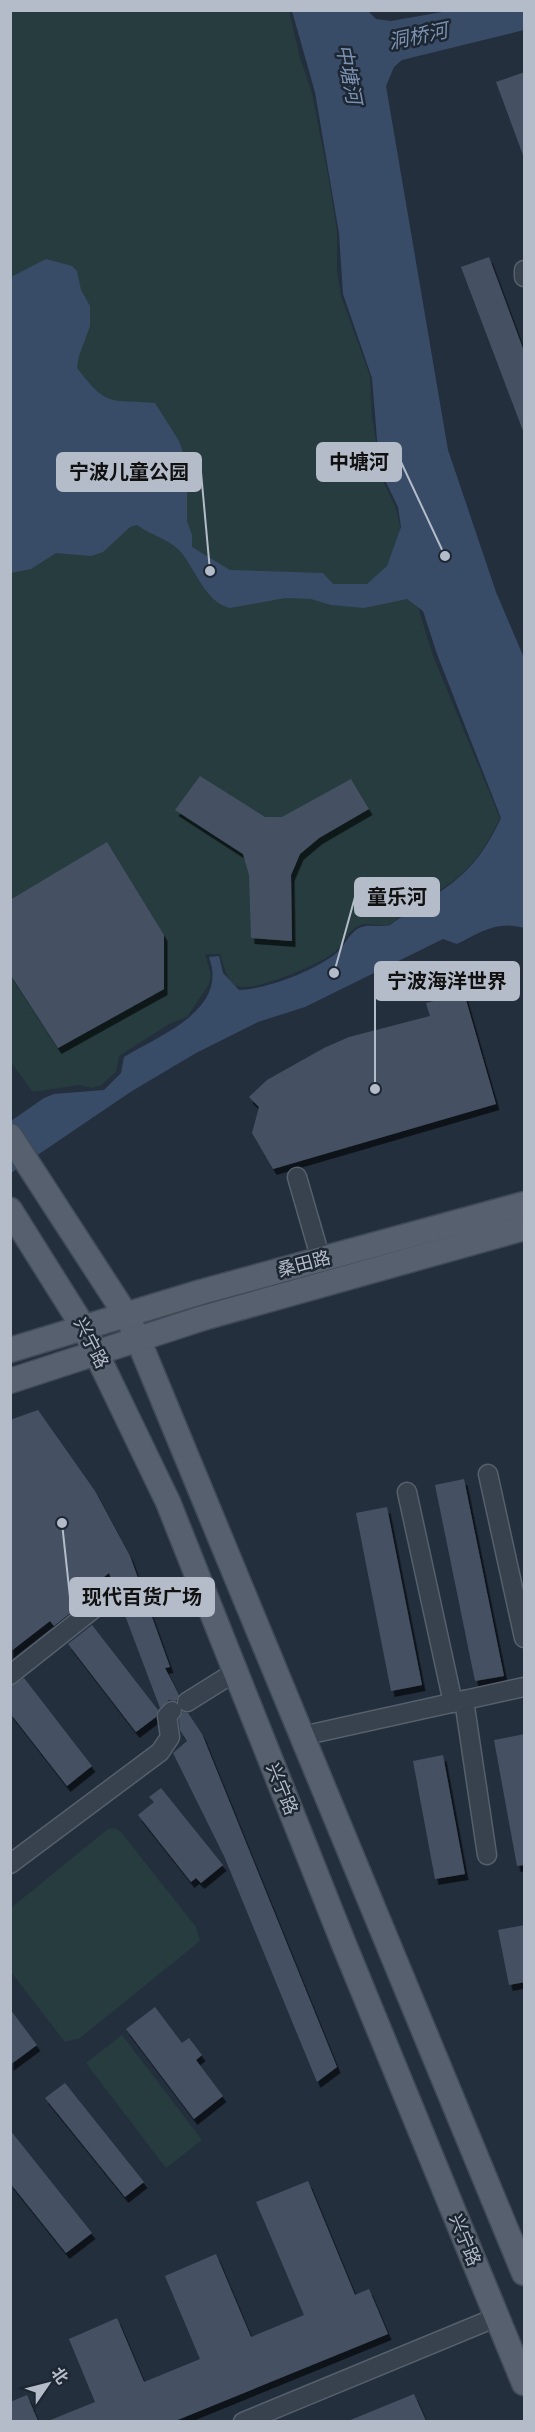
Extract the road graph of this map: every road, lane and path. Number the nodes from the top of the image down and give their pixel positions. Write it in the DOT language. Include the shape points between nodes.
graph roads {
  1 [pos="525,270"];
  2 [pos="525,276"];
  3 [pos="10,1136"];
  4 [pos="297,1176"];
  5 [pos="525,1204"];
  6 [pos="10,1210"];
  7 [pos="525,1228"];
  8 [pos="321,1260"];
  9 [pos="126,1315"];
  10 [pos="84,1328"];
  11 [pos="138,1339"];
  12 [pos="10,1350"];
  13 [pos="96,1352"];
  14 [pos="10,1381"];
  15 [pos="488,1474"];
  16 [pos="407,1492"];
  17 [pos="96,1607"];
  18 [pos="525,1638"];
  19 [pos="236,1672"];
  20 [pos="10,1675"];
  21 [pos="525,1687"];
  22 [pos="458,1701"];
  23 [pos="302,1736"];
  24 [pos="487,1855"];
  25 [pos="10,1864"];
  26 [pos="525,2273"];
  27 [pos="497,2317"];
  28 [pos="525,2383"];
  29 [pos="243,2421"];
  1 -- 2 [label="lane"];
  3 -- 9 [label="main road"];
  4 -- 8 [label="lane"];
  5 -- 8 [label="main road, 桑田路"];
  6 -- 10 [label="main road, 兴宁路"];
  7 -- 11 [label="main road, 桑田路"];
  8 -- 9 [label="main road, 桑田路"];
  9 -- 10 [label="main road, 桑田路"];
  9 -- 11 [label="main road"];
  10 -- 12 [label="main road, 桑田路"];
  10 -- 13 [label="main road, 兴宁路"];
  11 -- 13 [label="main road, 桑田路"];
  11 -- 23 [label="main road"];
  13 -- 14 [label="main road, 桑田路"];
  13 -- 19 [label="main road, 兴宁路" via="168,1502"];
  15 -- 18 [label="lane"];
  16 -- 22 [label="lane"];
  17 -- 20 [label="lane"];
  19 -- 25 [label="lane" via="167,1716 170,1737 160,1752"];
  19 -- 27 [label="main road, 兴宁路"];
  21 -- 22 [label="lane"];
  22 -- 23 [label="lane"];
  22 -- 24 [label="lane"];
  23 -- 26 [label="main road"];
  27 -- 28 [label="main road, 兴宁路"];
  27 -- 29 [label="lane"];
}
